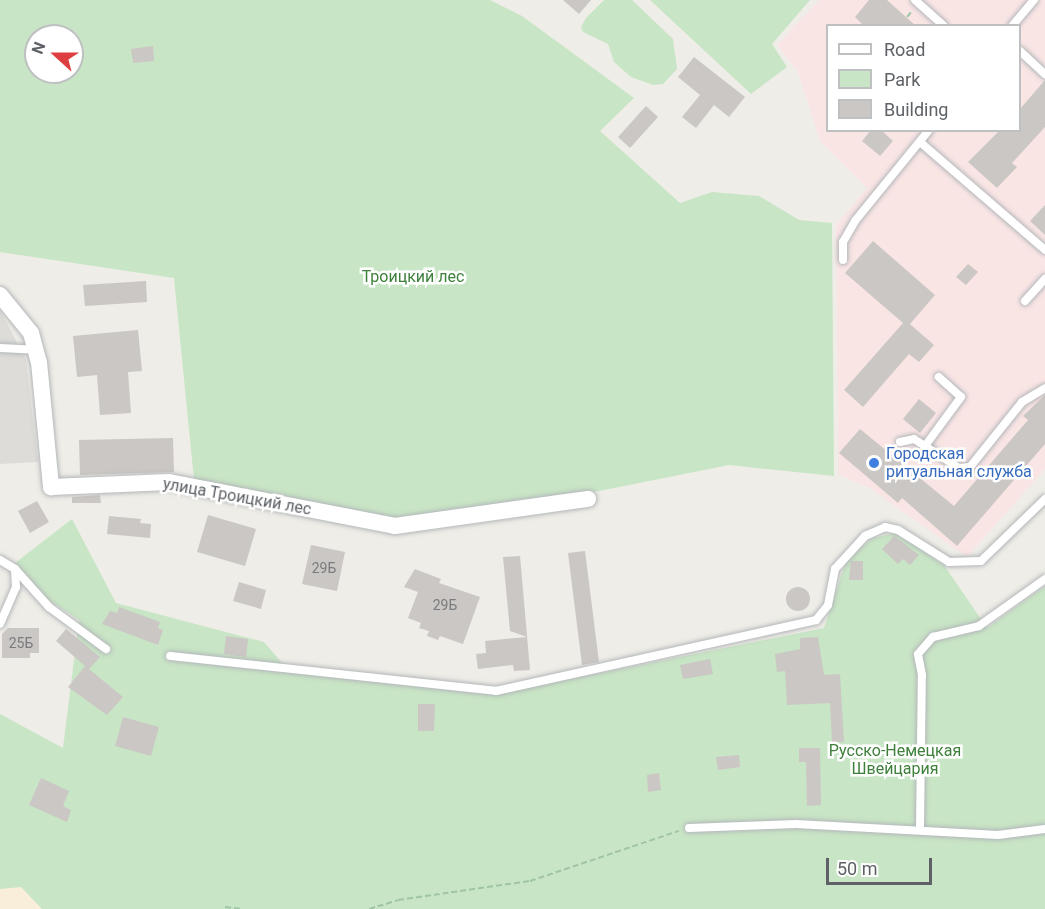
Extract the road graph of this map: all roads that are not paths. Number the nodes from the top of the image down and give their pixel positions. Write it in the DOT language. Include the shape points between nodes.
graph roads {
  1 [pos="915,0"];
  2 [pos="1034,0"];
  3 [pos="942,24"];
  4 [pos="1014,24"];
  5 [pos="1021,52"];
  6 [pos="1045,74"];
  7 [pos="928,132"];
  8 [pos="920,142"];
  9 [pos="1045,250"];
  10 [pos="843,260"];
  11 [pos="1045,279"];
  12 [pos="0,295"];
  13 [pos="1025,301"];
  14 [pos="0,348"];
  15 [pos="35,350"];
  16 [pos="939,377"];
  17 [pos="1045,388"];
  18 [pos="900,442"];
  19 [pos="925,446"];
  20 [pos="588,499"];
  21 [pos="1045,499"];
  22 [pos="0,560"];
  23 [pos="15,569"];
  24 [pos="1045,579"];
  25 [pos="0,624"];
  26 [pos="106,650"];
  27 [pos="170,656"];
  28 [pos="689,828"];
  29 [pos="920,828"];
  30 [pos="1045,829"];
  1 -- 3 [label="lane"];
  2 -- 4 [label="lane"];
  5 -- 6 [label="lane"];
  7 -- 8 [label="lane"];
  8 -- 9 [label="lane"];
  8 -- 10 [label="lane" via="851,226 843,242"];
  11 -- 13 [label="lane"];
  12 -- 15 [label="street, улица Троицкий лес" via="31,333"];
  14 -- 15 [label="lane"];
  15 -- 20 [label="street, улица Троицкий лес" via="51,486 169,482 395,526"];
  16 -- 19 [label="lane" via="961,397"];
  17 -- 19 [label="lane" via="1022,402 970,467 958,468"];
  18 -- 19 [label="lane" via="914,439"];
  21 -- 27 [label="lane" via="981,561 950,562 898,530 885,527 865,536 835,569 828,605 816,620 496,691"];
  22 -- 23 [label="lane"];
  23 -- 25 [label="lane" via="15,587"];
  23 -- 26 [label="lane" via="49,607"];
  24 -- 29 [label="lane" via="979,626 933,637 918,654 922,675"];
  28 -- 29 [label="lane" via="796,824"];
  29 -- 30 [label="lane" via="998,835"];
}
